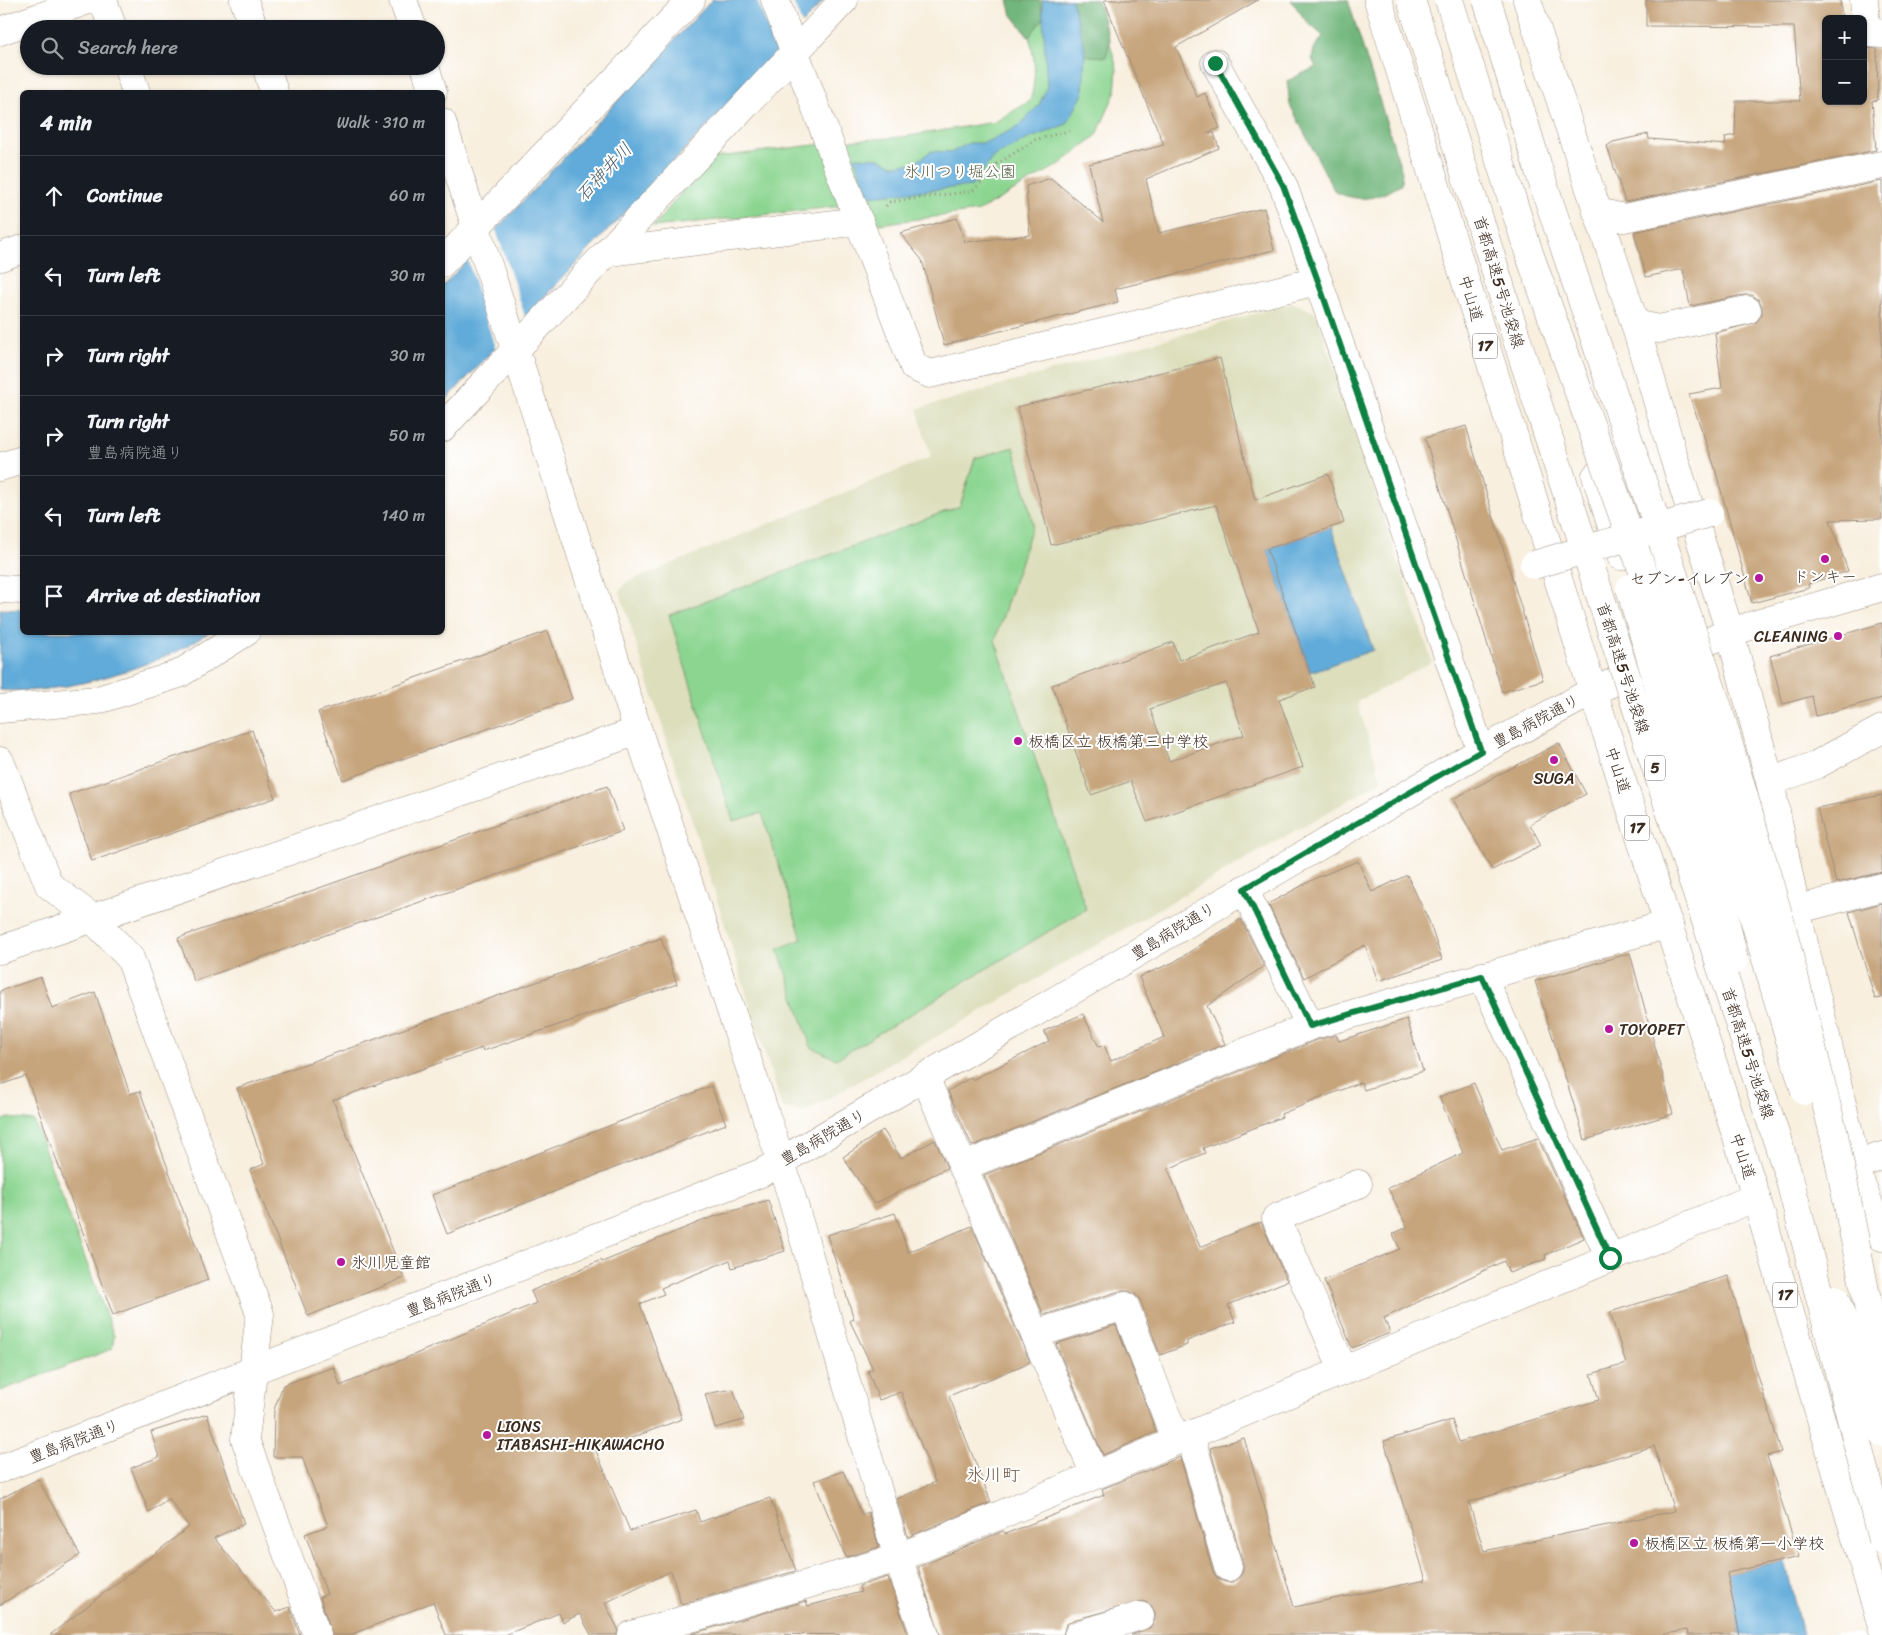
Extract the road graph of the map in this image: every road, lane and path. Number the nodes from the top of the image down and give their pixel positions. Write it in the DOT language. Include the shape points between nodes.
graph roads {
  1 [pos="88,0"];
  2 [pos="103,0"];
  3 [pos="244,0"];
  4 [pos="403,0"];
  5 [pos="690,0"];
  6 [pos="775,0"];
  7 [pos="844,0"];
  8 [pos="1378,0"];
  9 [pos="1411,0"];
  10 [pos="1445,0"];
  11 [pos="1449,0"];
  12 [pos="1488,0"];
  13 [pos="1527,0"];
  14 [pos="1864,0"];
  15 [pos="47,7"];
  16 [pos="22,20"];
  17 [pos="110,20"];
  18 [pos="251,20"];
  19 [pos="409,20"];
  20 [pos="20,21"];
  21 [pos="0,31"];
  22 [pos="1882,34"];
  23 [pos="793,47"];
  24 [pos="1215,63"];
  25 [pos="130,75"];
  26 [pos="269,75"];
  27 [pos="428,75"];
  28 [pos="135,90"];
  29 [pos="273,90"];
  30 [pos="432,90"];
  31 [pos="1071,130"];
  32 [pos="445,131"];
  33 [pos="1882,165"];
  34 [pos="884,208"];
  35 [pos="1597,212"];
  36 [pos="858,216"];
  37 [pos="477,232"];
  38 [pos="20,250"];
  39 [pos="609,252"];
  40 [pos="0,257"];
  41 [pos="445,260"];
  42 [pos="1318,281"];
  43 [pos="1747,310"];
  44 [pos="1635,324"];
  45 [pos="515,345"];
  46 [pos="445,425"];
  47 [pos="20,461"];
  48 [pos="0,468"];
  49 [pos="1709,513"];
  50 [pos="1534,565"];
  51 [pos="1882,586"];
  52 [pos="0,589"];
  53 [pos="20,590"];
  54 [pos="1730,632"];
  55 [pos="241,635"];
  56 [pos="1593,692"];
  57 [pos="0,709"];
  58 [pos="1882,728"];
  59 [pos="638,731"];
  60 [pos="1481,751"];
  61 [pos="0,761"];
  62 [pos="1770,782"];
  63 [pos="1882,887"];
  64 [pos="1244,889"];
  65 [pos="1796,910"];
  66 [pos="91,917"];
  67 [pos="1669,924"];
  68 [pos="0,950"];
  69 [pos="1482,976"];
  70 [pos="1310,1026"];
  71 [pos="925,1078"];
  72 [pos="1768,1113"];
  73 [pos="1834,1135"];
  74 [pos="1882,1156"];
  75 [pos="781,1161"];
  76 [pos="962,1167"];
  77 [pos="1859,1175"];
  78 [pos="1789,1177"];
  79 [pos="1358,1184"];
  80 [pos="1756,1196"];
  81 [pos="1882,1237"];
  82 [pos="1610,1258"];
  83 [pos="1860,1267"];
  84 [pos="1882,1284"];
  85 [pos="1035,1334"];
  86 [pos="1344,1371"];
  87 [pos="253,1372"];
  88 [pos="1882,1376"];
  89 [pos="1882,1397"];
  90 [pos="1882,1432"];
  91 [pos="1183,1438"];
  92 [pos="0,1469"];
  93 [pos="1095,1475"];
  94 [pos="1882,1540"];
  95 [pos="898,1558"];
  96 [pos="1228,1567"];
  97 [pos="1140,1616"];
  98 [pos="1882,1627"];
  99 [pos="316,1635"];
  100 [pos="632,1635"];
  101 [pos="925,1635"];
  102 [pos="1078,1635"];
  1 -- 15 [label="main road"];
  2 -- 17 [label="main road"];
  3 -- 18 [label="main road"];
  4 -- 19 [label="main road"];
  5 -- 37 [label="main road"];
  6 -- 23 [label="main road"];
  7 -- 23 [label="main road"];
  8 -- 56 [label="main road, 中山道 / 17"];
  9 -- 72 [label="main road, 首都高速5号池袋線 / 5, bridge" via="1520,349"];
  10 -- 72 [label="main road, bridge" via="1621,556 1719,892"];
  11 -- 83 [label="main road, bridge" via="1529,253 1692,708"];
  12 -- 73 [label="main road, bridge" via="1540,174 1719,712 1781,924"];
  13 -- 35 [label="main road"];
  14 -- 22 [label="main road" via="1867,33"];
  15 -- 16 [label="main road"];
  20 -- 21 [label="main road"];
  23 -- 36 [label="main road"];
  23 -- 39 [label="main road"];
  24 -- 42 [label="main road" via="1283,185"];
  25 -- 28 [label="main road"];
  26 -- 29 [label="main road"];
  27 -- 30 [label="main road"];
  31 -- 34 [label="path" via="1035,140 997,164 974,191 890,202"];
  32 -- 37 [label="main road"];
  33 -- 35 [label="main road" via="1624,218"];
  35 -- 44 [label="main road"];
  36 -- 39 [label="main road"];
  36 -- 42 [label="main road" via="914,366 930,374"];
  37 -- 41 [label="main road"];
  37 -- 45 [label="main road"];
  38 -- 40 [label="main road"];
  39 -- 45 [label="main road"];
  42 -- 60 [label="main road"];
  43 -- 44 [label="main road" via="1659,329"];
  44 -- 54 [label="main road"];
  45 -- 46 [label="main road"];
  45 -- 59 [label="main road"];
  47 -- 48 [label="main road"];
  49 -- 50 [label="main road, bridge"];
  51 -- 54 [label="main road, 豊島病院通り"];
  52 -- 53 [label="main road"];
  54 -- 56 [label="main road, 豊島病院通り"];
  54 -- 62 [label="main road"];
  55 -- 57 [label="main road" via="179,674 98,700"];
  56 -- 60 [label="main road, 豊島病院通り"];
  56 -- 67 [label="main road, 中山道 / 17"];
  58 -- 62 [label="main road" via="1816,765"];
  59 -- 66 [label="main road"];
  59 -- 75 [label="main road"];
  60 -- 64 [label="main road, 豊島病院通り"];
  61 -- 66 [label="main road" via="49,885"];
  62 -- 65 [label="main road"];
  63 -- 65 [label="main road"];
  64 -- 70 [label="main road"];
  64 -- 71 [label="main road, 豊島病院通り"];
  65 -- 77 [label="main road"];
  66 -- 68 [label="main road"];
  66 -- 87 [label="main road" via="130,958 260,1314"];
  67 -- 69 [label="main road"];
  67 -- 80 [label="main road, 中山道 / 17"];
  69 -- 70 [label="main road"];
  69 -- 82 [label="main road"];
  70 -- 76 [label="main road"];
  71 -- 75 [label="main road, 豊島病院通り"];
  71 -- 76 [label="main road"];
  72 -- 78 [label="main road, 首都高速5号池袋線 / 5, bridge"];
  73 -- 83 [label="main road, bridge"];
  73 -- 84 [label="main road, bridge"];
  74 -- 77 [label="main road"];
  75 -- 87 [label="main road, 豊島病院通り" via="761,1173"];
  75 -- 95 [label="main road"];
  76 -- 85 [label="main road"];
  77 -- 81 [label="main road"];
  77 -- 89 [label="main road" via="1876,1373"];
  78 -- 90 [label="main road, bridge" via="1870,1390"];
  78 -- 94 [label="main road, 首都高速5号池袋線 / 5, bridge"];
  79 -- 86 [label="main road" via="1276,1218"];
  80 -- 82 [label="main road"];
  80 -- 98 [label="main road, 中山道 / 17"];
  82 -- 86 [label="main road"];
  83 -- 88 [label="main road, bridge"];
  85 -- 91 [label="main road" via="1125,1306"];
  85 -- 93 [label="main road"];
  86 -- 91 [label="main road"];
  87 -- 92 [label="main road, 豊島病院通り"];
  87 -- 99 [label="main road" via="245,1439"];
  91 -- 93 [label="main road"];
  91 -- 96 [label="main road"];
  93 -- 95 [label="main road"];
  95 -- 100 [label="main road"];
  95 -- 101 [label="main road"];
  97 -- 102 [label="main road"];
}
